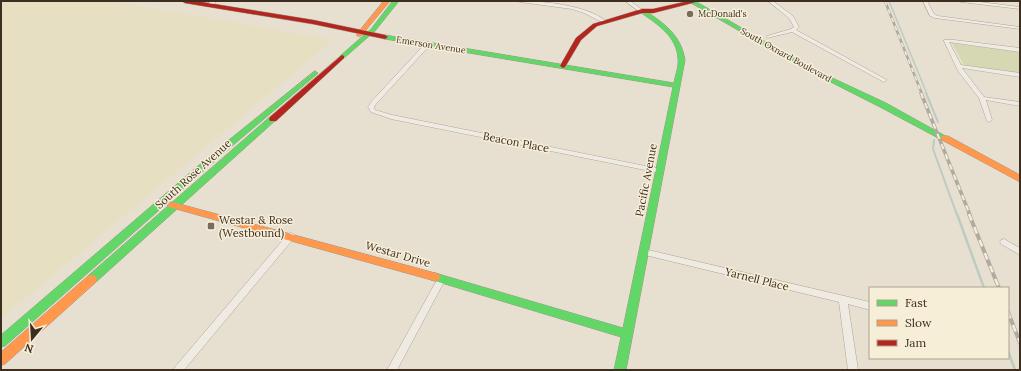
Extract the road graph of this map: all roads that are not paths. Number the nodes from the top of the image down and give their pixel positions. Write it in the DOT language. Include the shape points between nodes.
graph roads {
  1 [pos="185,1"];
  2 [pos="387,1"];
  3 [pos="396,1"];
  4 [pos="520,1"];
  5 [pos="627,1"];
  6 [pos="680,1"];
  7 [pos="694,1"];
  8 [pos="706,1"];
  9 [pos="770,1"];
  10 [pos="925,1"];
  11 [pos="961,1"];
  12 [pos="212,3"];
  13 [pos="1020,8"];
  14 [pos="642,11"];
  15 [pos="604,21"];
  16 [pos="1020,28"];
  17 [pos="793,30"];
  18 [pos="365,33"];
  19 [pos="769,37"];
  20 [pos="428,44"];
  21 [pos="1020,50"];
  22 [pos="563,66"];
  23 [pos="958,66"];
  24 [pos="1020,75"];
  25 [pos="884,80"];
  26 [pos="678,86"];
  27 [pos="982,98"];
  28 [pos="1020,104"];
  29 [pos="883,105"];
  30 [pos="990,120"];
  31 [pos="222,150"];
  32 [pos="660,171"];
  33 [pos="1020,179"];
  34 [pos="161,202"];
  35 [pos="177,206"];
  36 [pos="145,216"];
  37 [pos="291,236"];
  38 [pos="136,241"];
  39 [pos="1004,242"];
  40 [pos="644,252"];
  41 [pos="1020,252"];
  42 [pos="441,280"];
  43 [pos="843,300"];
  44 [pos="869,306"];
  45 [pos="628,334"];
  46 [pos="1,342"];
  47 [pos="1,360"];
  48 [pos="178,370"];
  49 [pos="392,370"];
  50 [pos="620,370"];
  51 [pos="853,370"];
  1 -- 12 [label="main road, Emerson Avenue"];
  2 -- 18 [label="main road, South Rose Avenue"];
  3 -- 18 [label="main road, South Rose Avenue" via="381,21"];
  4 -- 15 [label="street" via="572,8"];
  5 -- 14 [label="street"];
  6 -- 14 [label="main road"];
  7 -- 14 [label="main road" via="654,11"];
  7 -- 29 [label="main road, South Oxnard Boulevard" via="802,65"];
  8 -- 19 [label="main road, South Oxnard Boulevard"];
  9 -- 17 [label="street" via="793,19 796,26"];
  10 -- 16 [label="street" via="931,13 940,18"];
  11 -- 13 [label="street"];
  12 -- 18 [label="main road, Emerson Avenue"];
  14 -- 15 [label="main road"];
  14 -- 26 [label="main road, Pacific Avenue" via="668,29 679,44 682,60"];
  15 -- 22 [label="main road" via="578,39"];
  17 -- 19 [label="street"];
  17 -- 25 [label="street"];
  18 -- 20 [label="main road, Emerson Avenue"];
  18 -- 31 [label="main road, South Rose Avenue"];
  18 -- 35 [label="main road, South Rose Avenue"];
  19 -- 29 [label="main road, South Oxnard Boulevard"];
  20 -- 22 [label="main road, Emerson Avenue"];
  20 -- 32 [label="street, Beacon Place" via="373,103 373,111 391,117"];
  21 -- 23 [label="street" via="946,41"];
  22 -- 26 [label="main road, Emerson Avenue"];
  23 -- 24 [label="street"];
  23 -- 27 [label="street"];
  26 -- 32 [label="main road, Pacific Avenue"];
  27 -- 28 [label="street"];
  27 -- 30 [label="street"];
  29 -- 33 [label="main road, South Oxnard Boulevard"];
  31 -- 34 [label="main road, South Rose Avenue"];
  31 -- 35 [label="main road" via="211,168 176,201"];
  32 -- 40 [label="main road, Pacific Avenue"];
  34 -- 35 [label="main road, Westar Drive"];
  34 -- 36 [label="main road, South Rose Avenue"];
  35 -- 37 [label="main road, Westar Drive"];
  35 -- 38 [label="main road, South Rose Avenue"];
  36 -- 38 [label="main road" via="165,208"];
  36 -- 46 [label="main road, South Rose Avenue"];
  37 -- 42 [label="main road, Westar Drive"];
  37 -- 48 [label="street"];
  38 -- 47 [label="main road, South Rose Avenue"];
  39 -- 41 [label="street"];
  40 -- 43 [label="street, Yarnell Place"];
  40 -- 45 [label="main road, Pacific Avenue"];
  42 -- 45 [label="main road, Westar Drive"];
  42 -- 49 [label="street"];
  43 -- 44 [label="street, Yarnell Place"];
  43 -- 51 [label="street"];
  45 -- 50 [label="main road, Pacific Avenue"];
}
